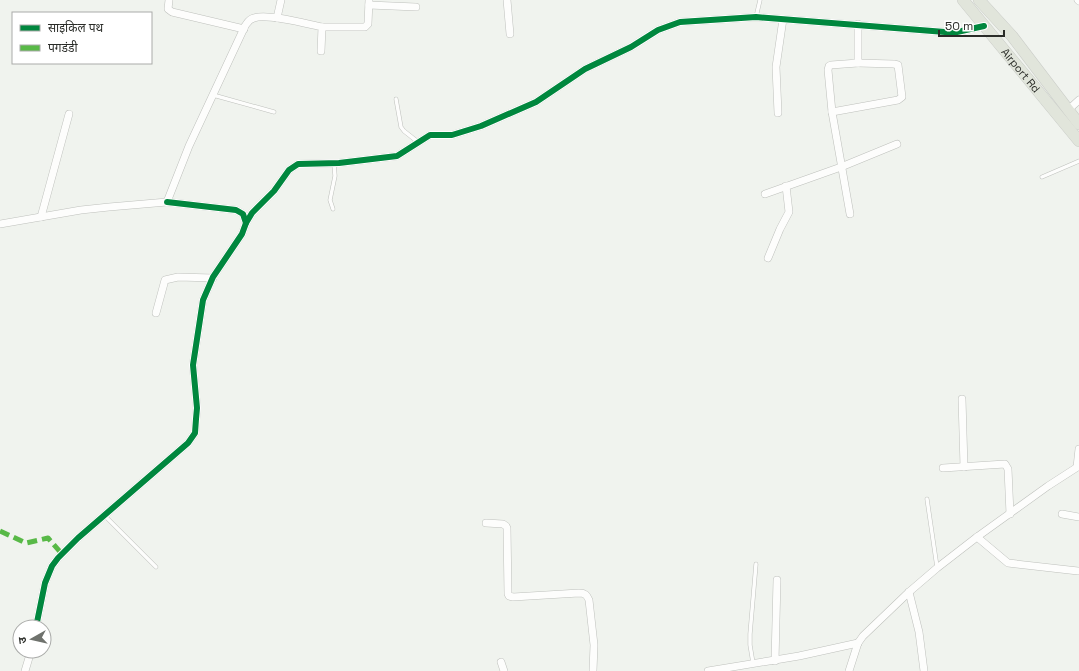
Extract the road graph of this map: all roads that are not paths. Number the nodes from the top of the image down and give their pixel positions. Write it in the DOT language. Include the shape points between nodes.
graph roads {
  1 [pos="169,0"];
  2 [pos="281,0"];
  3 [pos="507,0"];
  4 [pos="760,0"];
  5 [pos="963,0"];
  6 [pos="979,0"];
  7 [pos="369,2"];
  8 [pos="416,7"];
  9 [pos="756,17"];
  10 [pos="276,18"];
  11 [pos="783,19"];
  12 [pos="858,24"];
  13 [pos="984,26"];
  14 [pos="322,27"];
  15 [pos="244,28"];
  16 [pos="510,34"];
  17 [pos="321,51"];
  18 [pos="858,63"];
  19 [pos="213,95"];
  20 [pos="396,99"];
  21 [pos="1079,100"];
  22 [pos="1068,110"];
  23 [pos="274,112"];
  24 [pos="832,112"];
  25 [pos="778,113"];
  26 [pos="69,114"];
  27 [pos="1079,124"];
  28 [pos="1079,141"];
  29 [pos="418,142"];
  30 [pos="897,144"];
  31 [pos="1079,161"];
  32 [pos="334,163"];
  33 [pos="841,167"];
  34 [pos="1042,177"];
  35 [pos="786,186"];
  36 [pos="765,194"];
  37 [pos="168,202"];
  38 [pos="333,209"];
  39 [pos="850,214"];
  40 [pos="41,217"];
  41 [pos="246,223"];
  42 [pos="0,224"];
  43 [pos="768,258"];
  44 [pos="213,278"];
  45 [pos="156,312"];
  46 [pos="962,399"];
  47 [pos="1079,449"];
  48 [pos="1078,466"];
  49 [pos="964,467"];
  50 [pos="943,468"];
  51 [pos="927,499"];
  52 [pos="1010,514"];
  53 [pos="1062,514"];
  54 [pos="104,515"];
  55 [pos="1079,517"];
  56 [pos="486,523"];
  57 [pos="977,537"];
  58 [pos="756,564"];
  59 [pos="156,567"];
  60 [pos="937,568"];
  61 [pos="1078,571"];
  62 [pos="777,580"];
  63 [pos="909,592"];
  64 [pos="38,619"];
  65 [pos="858,643"];
  66 [pos="29,659"];
  67 [pos="775,661"];
  68 [pos="501,662"];
  69 [pos="753,663"];
  70 [pos="25,671"];
  71 [pos="504,671"];
  72 [pos="593,671"];
  73 [pos="708,671"];
  74 [pos="849,671"];
  75 [pos="924,671"];
  1 -- 15 [label="street" via="168,8 172,12"];
  2 -- 10 [label="street"];
  3 -- 16 [label="street"];
  4 -- 9 [label="lane"];
  5 -- 13 [label="main road, Airport Rd"];
  6 -- 22 [label="main road" via="1012,36"];
  7 -- 8 [label="street"];
  7 -- 14 [label="street" via="368,24 365,27"];
  9 -- 11 [label="street"];
  9 -- 29 [label="street" via="672,24 585,70 536,102 472,129 452,135 430,135"];
  10 -- 14 [label="street"];
  10 -- 15 [label="street" via="256,17"];
  11 -- 12 [label="street"];
  11 -- 25 [label="street" via="776,67"];
  12 -- 13 [label="street" via="945,32"];
  12 -- 18 [label="street"];
  13 -- 28 [label="main road, Airport Rd"];
  14 -- 17 [label="street"];
  15 -- 19 [label="street"];
  18 -- 24 [label="street" via="828,67"];
  18 -- 24 [label="street" via="898,65 902,97 898,100"];
  19 -- 23 [label="lane"];
  19 -- 37 [label="street" via="189,146"];
  20 -- 29 [label="lane" via="401,127"];
  21 -- 22 [label="street"];
  22 -- 27 [label="main road"];
  24 -- 33 [label="street"];
  26 -- 40 [label="street"];
  29 -- 32 [label="street" via="397,156"];
  30 -- 33 [label="street"];
  31 -- 34 [label="lane"];
  32 -- 38 [label="lane" via="335,176 330,200"];
  32 -- 41 [label="street" via="294,166"];
  33 -- 35 [label="street"];
  33 -- 39 [label="street"];
  35 -- 36 [label="street"];
  35 -- 43 [label="street" via="789,212"];
  37 -- 40 [label="street" via="109,206"];
  37 -- 41 [label="street" via="236,210 243,214"];
  40 -- 42 [label="street"];
  41 -- 44 [label="street" via="242,234"];
  44 -- 45 [label="street" via="178,277 165,280"];
  44 -- 54 [label="street" via="203,300 193,365 197,408 195,432 188,444"];
  46 -- 49 [label="street"];
  47 -- 48 [label="street"];
  48 -- 52 [label="street"];
  49 -- 50 [label="street"];
  49 -- 52 [label="street" via="1003,463 1007,466"];
  51 -- 60 [label="lane"];
  52 -- 57 [label="street"];
  53 -- 55 [label="street"];
  54 -- 59 [label="lane"];
  54 -- 64 [label="street" via="52,566 45,583"];
  56 -- 72 [label="street" via="503,524 507,528 509,596 513,598 579,593 587,596 594,645"];
  57 -- 60 [label="street"];
  57 -- 61 [label="street" via="1008,563"];
  58 -- 69 [label="lane" via="750,634"];
  60 -- 63 [label="street"];
  62 -- 67 [label="street"];
  63 -- 65 [label="street"];
  63 -- 75 [label="street" via="919,632"];
  65 -- 67 [label="street"];
  65 -- 74 [label="street"];
  66 -- 70 [label="street"];
  67 -- 69 [label="street"];
  68 -- 71 [label="street"];
  69 -- 73 [label="street"];
}
